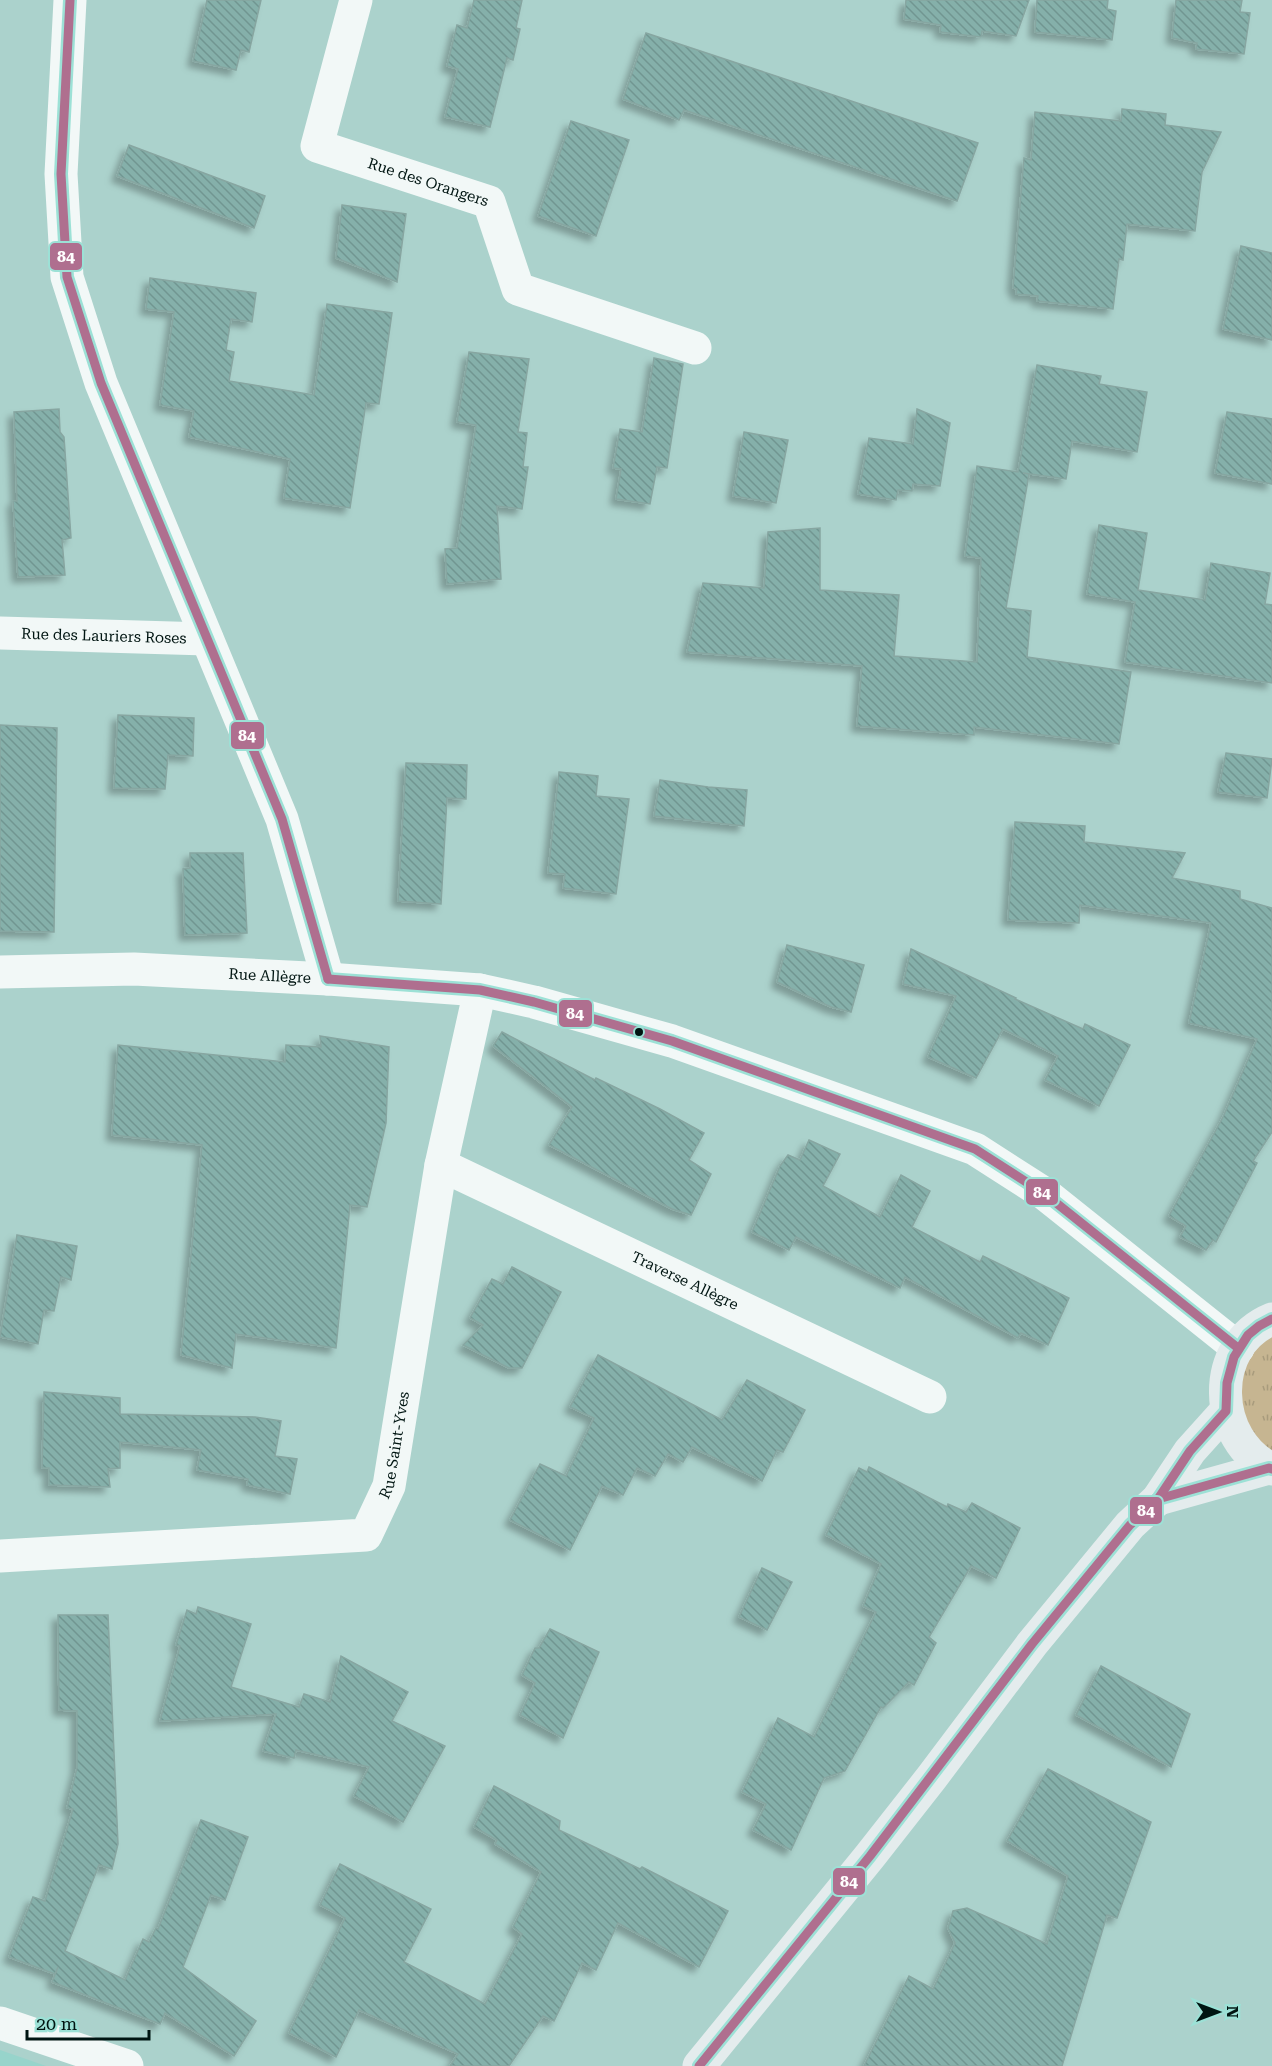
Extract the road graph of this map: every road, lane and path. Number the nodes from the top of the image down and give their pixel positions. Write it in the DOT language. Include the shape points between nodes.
graph roads {
  1 [pos="70,0"];
  2 [pos="356,0"];
  3 [pos="695,348"];
  4 [pos="0,633"];
  5 [pos="207,639"];
  6 [pos="0,972"];
  7 [pos="328,979"];
  8 [pos="480,990"];
  9 [pos="441,1165"];
  10 [pos="1272,1319"];
  11 [pos="1238,1348"];
  12 [pos="930,1397"];
  13 [pos="1226,1412"];
  14 [pos="1271,1469"];
  15 [pos="1158,1499"];
  16 [pos="0,1556"];
  17 [pos="0,2023"];
  18 [pos="127,2066"];
  19 [pos="699,2066"];
  1 -- 5 [label="street" via="61,174 67,278 101,383"];
  2 -- 3 [label="street, Rue des Orangers" via="317,146 489,202 518,289"];
  4 -- 5 [label="street, Rue des Lauriers Roses"];
  5 -- 7 [label="street" via="282,819"];
  6 -- 7 [label="street, Rue Allègre" via="134,969"];
  7 -- 8 [label="street, Rue Allègre"];
  8 -- 9 [label="street, Rue Saint-Yves"];
  8 -- 11 [label="street, Rue Allègre" via="672,1041 975,1149 1046,1194"];
  9 -- 12 [label="street, Traverse Allègre"];
  9 -- 16 [label="street, Rue Saint-Yves" via="389,1486 366,1535"];
  10 -- 11 [label="main road" via="1250,1333"];
  11 -- 13 [label="main road" via="1229,1368"];
  13 -- 14 [label="main road" via="1235,1435 1250,1454"];
  13 -- 15 [label="main road" via="1190,1450"];
  14 -- 15 [label="main road"];
  15 -- 19 [label="main road" via="1130,1525 1032,1644 932,1777"];
  17 -- 18 [label="street"];
}
